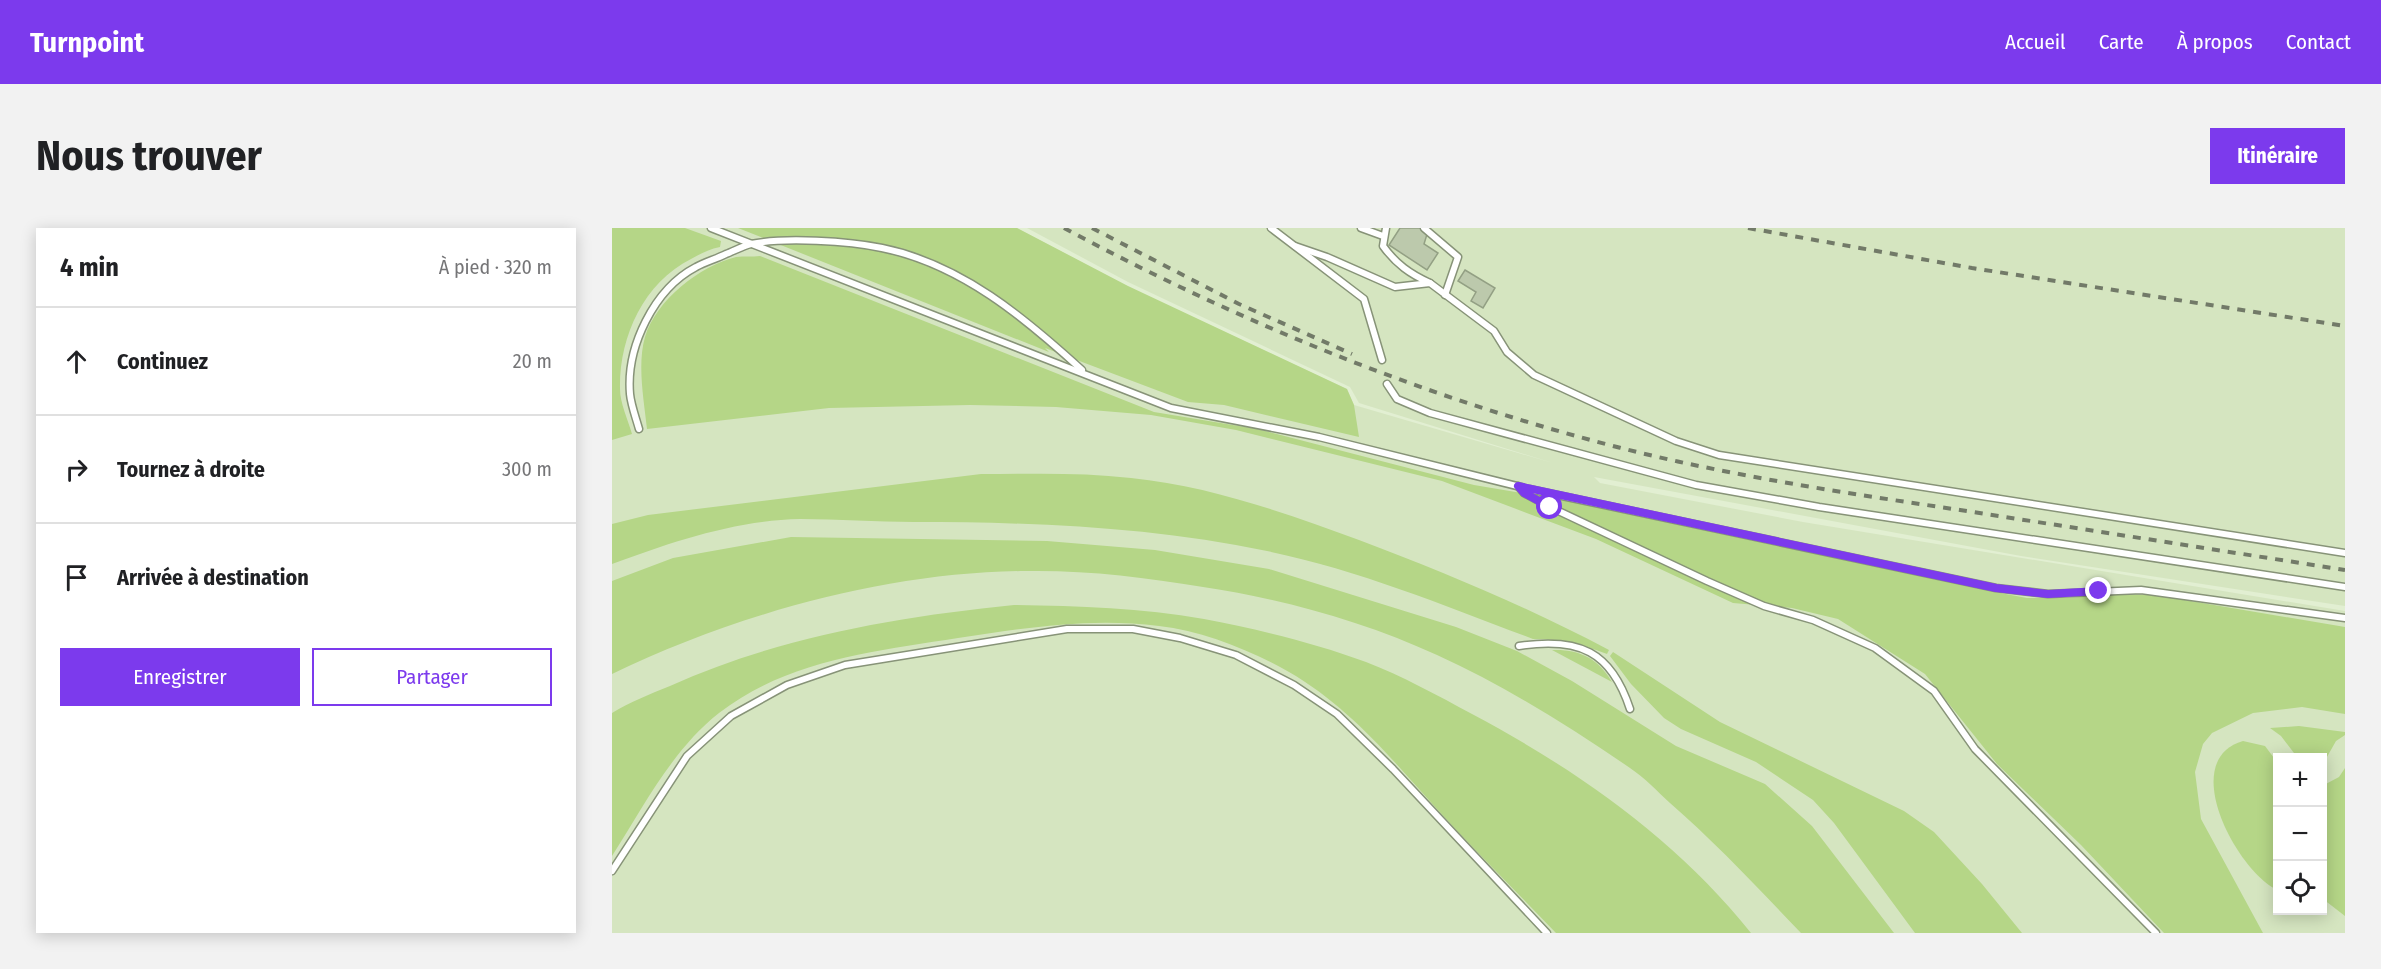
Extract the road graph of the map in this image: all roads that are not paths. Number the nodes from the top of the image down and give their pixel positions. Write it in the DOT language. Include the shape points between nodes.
graph roads {
  1 [pos="711,228"];
  2 [pos="1271,228"];
  3 [pos="1361,228"];
  4 [pos="1386,228"];
  5 [pos="1424,228"];
  6 [pos="1383,236"];
  7 [pos="750,244"];
  8 [pos="1295,246"];
  9 [pos="1430,283"];
  10 [pos="1445,295"];
  11 [pos="1382,360"];
  12 [pos="1085,372"];
  13 [pos="1388,384"];
  14 [pos="639,429"];
  15 [pos="1518,486"];
  16 [pos="2345,553"];
  17 [pos="2345,587"];
  18 [pos="2345,618"];
  19 [pos="1519,646"];
  20 [pos="1630,709"];
  21 [pos="612,871"];
  22 [pos="1547,933"];
  23 [pos="2156,933"];
  1 -- 7 [label="lane"];
  2 -- 8 [label="lane"];
  3 -- 6 [label="lane"];
  4 -- 6 [label="lane"];
  5 -- 10 [label="lane" via="1458,257"];
  6 -- 9 [label="lane" via="1383,246 1390,256 1409,274"];
  7 -- 12 [label="lane"];
  7 -- 12 [label="lane" via="819,241 883,248 927,264 967,281 1009,307"];
  7 -- 14 [label="lane" via="695,267 667,290 643,327 632,358 630,394"];
  8 -- 9 [label="lane" via="1395,287"];
  8 -- 11 [label="lane" via="1364,299"];
  9 -- 10 [label="lane"];
  10 -- 16 [label="lane" via="1494,331 1507,352 1534,375 1676,441 1719,455"];
  12 -- 15 [label="lane" via="1171,408 1319,437"];
  13 -- 17 [label="lane" via="1396,399 1430,413 1696,484 1819,507"];
  15 -- 18 [label="lane" via="1996,588 2048,594 2141,590"];
  15 -- 23 [label="lane" via="1550,507 1707,582 1764,606 1813,620 1875,648 1934,691 1975,749"];
  19 -- 20 [label="lane" via="1559,644 1597,655 1616,673"];
  21 -- 22 [label="lane" via="687,756 731,716 787,685 845,665 1067,628 1133,628 1236,655 1294,685 1337,714"];
}
